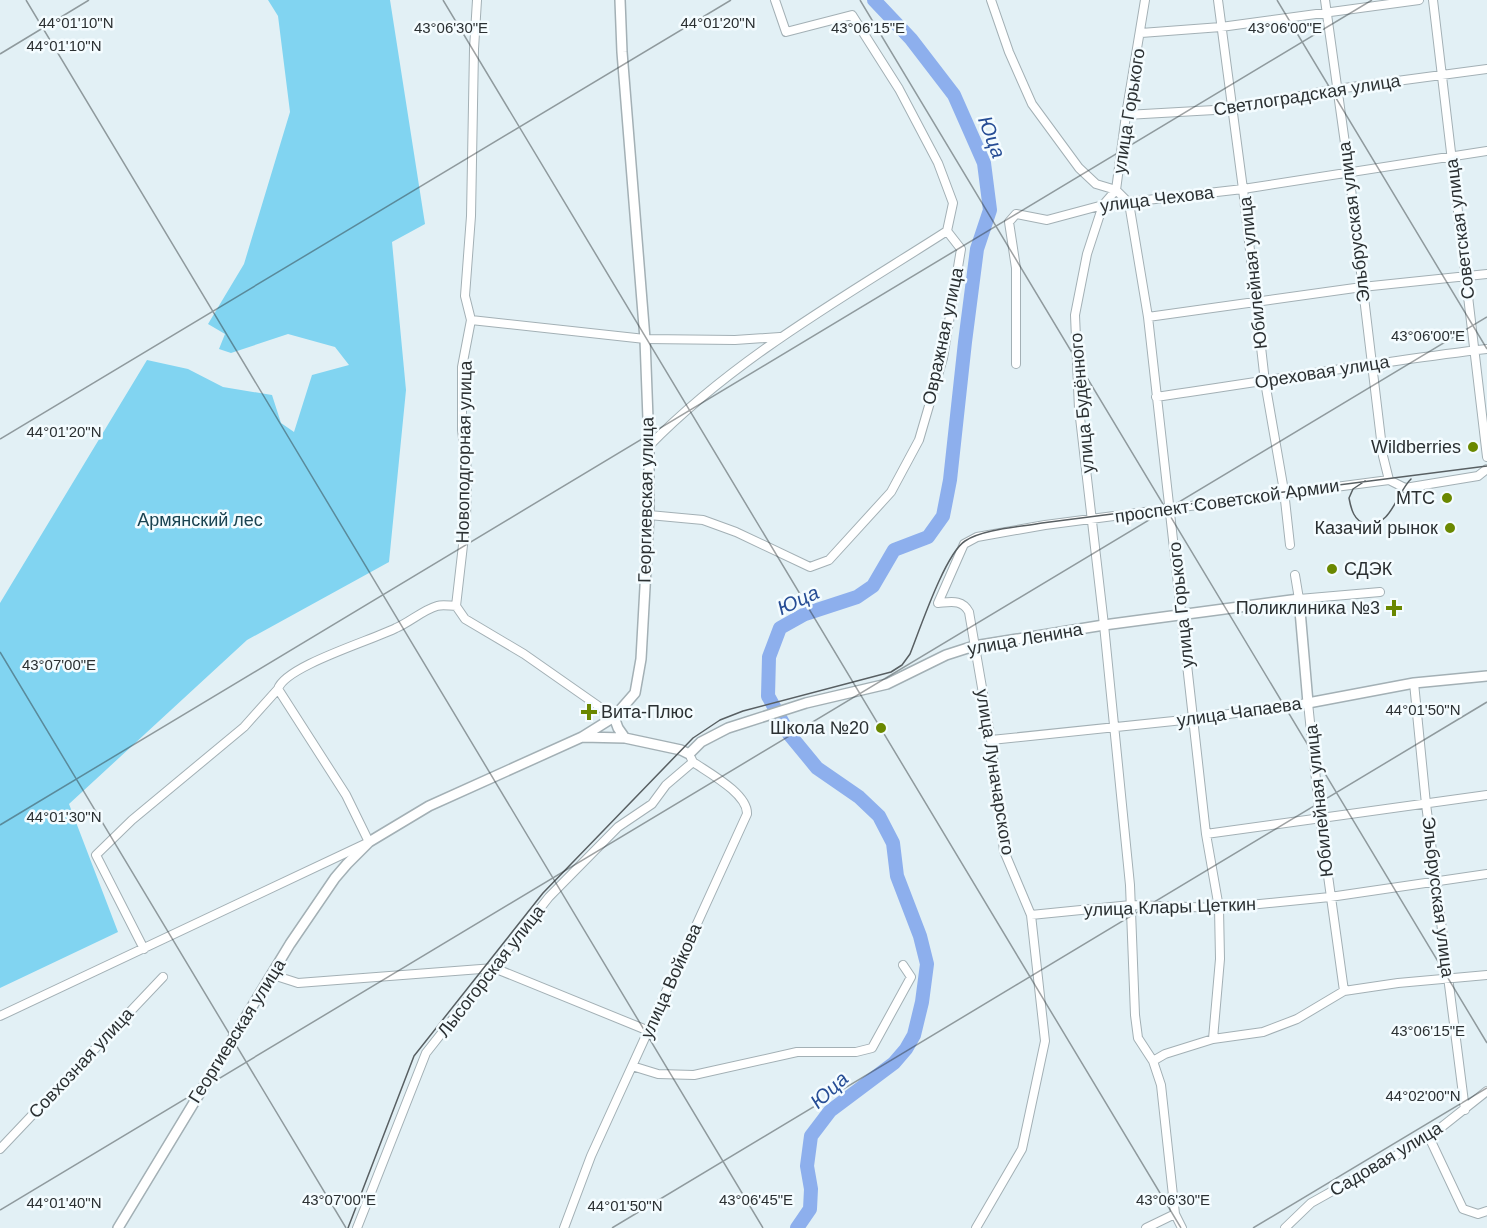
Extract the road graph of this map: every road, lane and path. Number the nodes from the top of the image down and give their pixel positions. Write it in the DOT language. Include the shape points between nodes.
graph roads {
  1 [pos="477,0"];
  2 [pos="620,0"];
  3 [pos="775,0"];
  4 [pos="991,0"];
  5 [pos="1145,0"];
  6 [pos="1218,0"];
  7 [pos="1325,0"];
  8 [pos="1419,0"];
  9 [pos="1432,0"];
  10 [pos="1327,14"];
  11 [pos="1221,27"];
  12 [pos="1141,33"];
  13 [pos="1487,69"];
  14 [pos="1441,75"];
  15 [pos="1337,89"];
  16 [pos="1232,109"];
  17 [pos="1126,115"];
  18 [pos="1487,151"];
  19 [pos="1451,156"];
  20 [pos="1349,172"];
  21 [pos="1243,189"];
  22 [pos="1116,190"];
  23 [pos="1129,203"];
  24 [pos="1103,205"];
  25 [pos="947,231"];
  26 [pos="1487,274"];
  27 [pos="1465,277"];
  28 [pos="1362,287"];
  29 [pos="1257,302"];
  30 [pos="1148,317"];
  31 [pos="471,320"];
  32 [pos="780,337"];
  33 [pos="645,339"];
  34 [pos="1487,349"];
  35 [pos="1474,351"];
  36 [pos="1372,363"];
  37 [pos="1016,364"];
  38 [pos="1264,382"];
  39 [pos="1156,397"];
  40 [pos="649,446"];
  41 [pos="1487,457"];
  42 [pos="1487,469"];
  43 [pos="1389,480"];
  44 [pos="1284,493"];
  45 [pos="1170,508"];
  46 [pos="649,515"];
  47 [pos="1092,519"];
  48 [pos="964,544"];
  49 [pos="1290,545"];
  50 [pos="1295,576"];
  51 [pos="1380,592"];
  52 [pos="1299,599"];
  53 [pos="456,606"];
  54 [pos="1181,615"];
  55 [pos="1104,625"];
  56 [pos="974,646"];
  57 [pos="1487,676"];
  58 [pos="1414,683"];
  59 [pos="278,689"];
  60 [pos="1308,703"];
  61 [pos="614,717"];
  62 [pos="1193,719"];
  63 [pos="1115,728"];
  64 [pos="582,737"];
  65 [pos="625,738"];
  66 [pos="991,740"];
  67 [pos="691,758"];
  68 [pos="1487,795"];
  69 [pos="1426,804"];
  70 [pos="1320,818"];
  71 [pos="1206,834"];
  72 [pos="369,842"];
  73 [pos="1487,874"];
  74 [pos="1436,882"];
  75 [pos="1330,897"];
  76 [pos="1131,905"];
  77 [pos="1219,908"];
  78 [pos="1031,915"];
  79 [pos="144,949"];
  80 [pos="903,965"];
  81 [pos="494,968"];
  82 [pos="273,975"];
  83 [pos="1487,975"];
  84 [pos="163,977"];
  85 [pos="1448,978"];
  86 [pos="1344,991"];
  87 [pos="0,1016"];
  88 [pos="649,1031"];
  89 [pos="1213,1039"];
  90 [pos="1153,1061"];
  91 [pos="632,1066"];
  92 [pos="1487,1091"];
  93 [pos="1465,1110"];
  94 [pos="1429,1137"];
  95 [pos="0,1149"];
  96 [pos="1487,1211"];
  97 [pos="1175,1214"];
  98 [pos="118,1228"];
  99 [pos="357,1228"];
  100 [pos="564,1228"];
  101 [pos="976,1228"];
  102 [pos="1146,1228"];
  103 [pos="1182,1228"];
  104 [pos="1285,1228"];
  1 -- 31 [label="street, Новоподгорная улица" via="465,296"];
  2 -- 33 [label="main road, Георгиевская улица"];
  3 -- 25 [label="street" via="786,33 852,15 899,89 938,163 952,203"];
  4 -- 22 [label="street" via="1032,104 1079,168 1096,184"];
  5 -- 12 [label="street, улица Горького"];
  6 -- 11 [label="street, Юбилейная улица"];
  7 -- 10 [label="street, Эльбрусская улица"];
  8 -- 10 [label="street"];
  9 -- 14 [label="street, Советская улица"];
  10 -- 11 [label="street"];
  10 -- 15 [label="street, Эльбрусская улица"];
  11 -- 12 [label="street"];
  11 -- 16 [label="street, Юбилейная улица"];
  12 -- 17 [label="street, улица Горького"];
  13 -- 14 [label="street, Светлоградская улица"];
  14 -- 15 [label="street, Светлоградская улица"];
  14 -- 19 [label="street, Советская улица"];
  15 -- 16 [label="street, Светлоградская улица"];
  15 -- 20 [label="street, Эльбрусская улица"];
  16 -- 17 [label="street, Светлоградская улица"];
  16 -- 21 [label="street, Юбилейная улица"];
  17 -- 22 [label="street, улица Горького"];
  18 -- 19 [label="street, улица Чехова"];
  19 -- 20 [label="street, улица Чехова"];
  19 -- 27 [label="street, Советская улица"];
  20 -- 21 [label="street, улица Чехова"];
  20 -- 28 [label="street, Эльбрусская улица"];
  21 -- 23 [label="street, улица Чехова"];
  21 -- 29 [label="street, Юбилейная улица"];
  22 -- 23 [label="street, улица Горького"];
  22 -- 24 [label="street, улица Будённого"];
  23 -- 24 [label="street, улица Чехова"];
  23 -- 30 [label="street, улица Горького"];
  24 -- 37 [label="street, улица Чехова" via="1047,220 1016,214 1008,222 1016,268"];
  24 -- 47 [label="street, улица Будённого" via="1087,254 1075,315 1079,409"];
  25 -- 32 [label="street"];
  25 -- 46 [label="street, Овражная улица" via="961,249 942,358 919,440 891,492 829,560 810,567 703,520"];
  26 -- 27 [label="street"];
  27 -- 28 [label="street"];
  27 -- 35 [label="street, Советская улица"];
  28 -- 29 [label="street"];
  28 -- 36 [label="street, Эльбрусская улица"];
  29 -- 30 [label="street"];
  29 -- 38 [label="street, Юбилейная улица"];
  30 -- 39 [label="street, улица Горького"];
  31 -- 33 [label="street"];
  31 -- 53 [label="street, Новоподгорная улица" via="462,367 466,519"];
  32 -- 33 [label="street"];
  32 -- 40 [label="street" via="703,395"];
  33 -- 40 [label="main road, Георгиевская улица"];
  34 -- 35 [label="street, Ореховая улица"];
  35 -- 36 [label="street, Ореховая улица"];
  35 -- 41 [label="street, Советская улица"];
  36 -- 38 [label="street, Ореховая улица"];
  36 -- 43 [label="street, Эльбрусская улица"];
  38 -- 39 [label="street, Ореховая улица"];
  38 -- 44 [label="street, Юбилейная улица"];
  39 -- 45 [label="street, улица Горького"];
  40 -- 46 [label="main road, Георгиевская улица"];
  42 -- 43 [label="street, проспект Советской Армии" via="1478,476 1405,488"];
  43 -- 44 [label="street, проспект Советской Армии"];
  44 -- 45 [label="street, проспект Советской Армии"];
  44 -- 49 [label="street, Юбилейная улица"];
  45 -- 47 [label="street, проспект Советской Армии"];
  45 -- 54 [label="street, улица Горького"];
  46 -- 61 [label="main road, Георгиевская улица" via="638,683 632,698"];
  47 -- 48 [label="street, проспект Советской Армии" via="977,537"];
  47 -- 55 [label="street, улица Будённого"];
  48 -- 56 [label="street, улица Луначарского" via="938,603 966,605"];
  50 -- 52 [label="street, Юбилейная улица"];
  51 -- 52 [label="street, улица Ленина"];
  52 -- 54 [label="main road, улица Ленина"];
  52 -- 60 [label="main road, Юбилейная улица"];
  53 -- 59 [label="street" via="439,605 394,629 317,661 287,676"];
  53 -- 61 [label="street" via="465,619 524,654"];
  54 -- 55 [label="main road, улица Ленина"];
  54 -- 62 [label="street, улица Горького"];
  55 -- 56 [label="main road, улица Ленина"];
  55 -- 63 [label="street, улица Будённого"];
  56 -- 66 [label="street, улица Луначарского"];
  56 -- 67 [label="main road, улица Ленина" via="887,684 728,728 701,742"];
  57 -- 58 [label="main road, улица Чапаева"];
  58 -- 60 [label="main road, улица Чапаева"];
  58 -- 69 [label="street, Эльбрусская улица"];
  59 -- 72 [label="street" via="346,795"];
  59 -- 79 [label="street" via="244,727 96,855"];
  60 -- 62 [label="street, улица Чапаева"];
  60 -- 70 [label="street, Юбилейная улица"];
  61 -- 64 [label="main road, Георгиевская улица"];
  61 -- 65 [label="main road"];
  62 -- 63 [label="street, улица Чапаева"];
  62 -- 71 [label="street, улица Горького"];
  63 -- 66 [label="street, улица Чапаева"];
  63 -- 76 [label="street, улица Будённого"];
  64 -- 65 [label="main road"];
  64 -- 72 [label="main road, Георгиевская улица" via="429,806"];
  65 -- 67 [label="main road" via="681,750"];
  66 -- 78 [label="street, улица Луначарского" via="1004,851"];
  67 -- 81 [label="street, Лысогорская улица" via="652,804 618,827 549,897"];
  67 -- 88 [label="street, улица Войкова" via="739,795 747,814"];
  68 -- 69 [label="street"];
  69 -- 70 [label="street"];
  69 -- 74 [label="street, Эльбрусская улица"];
  70 -- 71 [label="street"];
  70 -- 75 [label="street, Юбилейная улица"];
  71 -- 77 [label="street, улица Горького"];
  72 -- 79 [label="street, Георгиевская улица"];
  72 -- 82 [label="main road, Георгиевская улица" via="334,878"];
  73 -- 74 [label="street, улица Клары Цеткин"];
  74 -- 75 [label="street, улица Клары Цеткин"];
  74 -- 85 [label="street, Эльбрусская улица"];
  75 -- 77 [label="street, улица Клары Цеткин"];
  75 -- 86 [label="street, Юбилейная улица"];
  76 -- 77 [label="street, улица Клары Цеткин"];
  76 -- 78 [label="street, улица Клары Цеткин"];
  76 -- 90 [label="street, улица Будённого" via="1138,1038"];
  77 -- 89 [label="street, улица Горького" via="1220,959"];
  78 -- 101 [label="street, улица Луначарского" via="1045,1041 1022,1149"];
  79 -- 87 [label="street, Георгиевская улица"];
  80 -- 91 [label="street" via="911,977 872,1048 856,1052 797,1052 694,1075 658,1074"];
  81 -- 82 [label="street" via="298,983"];
  81 -- 88 [label="street"];
  81 -- 99 [label="street, Лысогорская улица" via="426,1053"];
  82 -- 98 [label="main road, Георгиевская улица"];
  83 -- 85 [label="street"];
  84 -- 95 [label="street, Совхозная улица"];
  85 -- 86 [label="street"];
  85 -- 93 [label="street, Эльбрусская улица"];
  86 -- 89 [label="street" via="1297,1019 1263,1032"];
  88 -- 91 [label="street, улица Войкова"];
  89 -- 90 [label="street"];
  90 -- 97 [label="street, улица Будённого" via="1161,1086"];
  91 -- 100 [label="street, улица Войкова"];
  92 -- 93 [label="street, Садовая улица"];
  93 -- 94 [label="street, Садовая улица"];
  94 -- 96 [label="street" via="1463,1209 1478,1214"];
  94 -- 104 [label="street, Садовая улица" via="1311,1203"];
  97 -- 102 [label="street"];
  97 -- 103 [label="street"];
}
